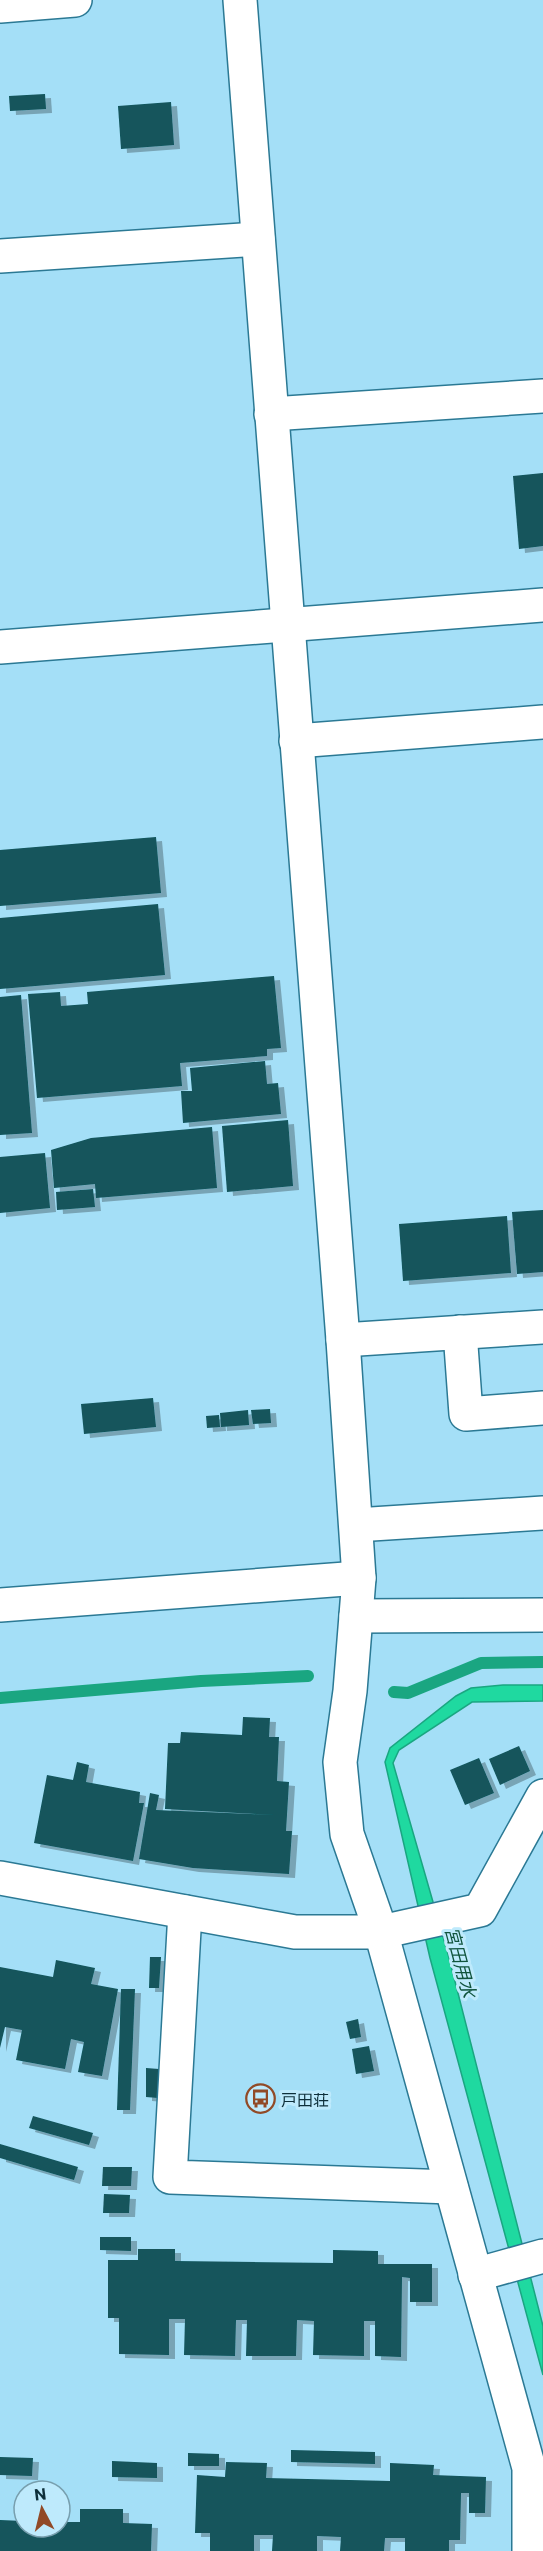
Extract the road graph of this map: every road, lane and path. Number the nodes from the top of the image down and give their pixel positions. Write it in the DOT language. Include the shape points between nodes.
graph roads {
  1 [pos="75,0"];
  2 [pos="240,0"];
  3 [pos="0,6"];
  4 [pos="258,239"];
  5 [pos="0,256"];
  6 [pos="543,396"];
  7 [pos="272,414"];
  8 [pos="543,605"];
  9 [pos="287,625"];
  10 [pos="0,647"];
  11 [pos="543,722"];
  12 [pos="296,741"];
  13 [pos="543,1327"];
  14 [pos="460,1332"];
  15 [pos="344,1340"];
  16 [pos="543,1407"];
  17 [pos="543,1513"];
  18 [pos="356,1525"];
  19 [pos="359,1578"];
  20 [pos="0,1605"];
  21 [pos="543,1615"];
  22 [pos="356,1616"];
  23 [pos="543,1796"];
  24 [pos="0,1878"];
  25 [pos="184,1912"];
  26 [pos="395,1929"];
  27 [pos="451,2187"];
  28 [pos="515,2264"];
  29 [pos="529,2551"];
  1 -- 3 [label="street"];
  2 -- 4 [label="street"];
  4 -- 5 [label="street"];
  4 -- 7 [label="street"];
  6 -- 7 [label="street"];
  7 -- 9 [label="street"];
  8 -- 9 [label="street"];
  9 -- 10 [label="street"];
  9 -- 12 [label="street"];
  11 -- 12 [label="street"];
  12 -- 15 [label="street"];
  13 -- 14 [label="street"];
  14 -- 15 [label="street"];
  14 -- 16 [label="street" via="466,1414"];
  15 -- 18 [label="street"];
  17 -- 18 [label="street"];
  18 -- 19 [label="street"];
  19 -- 20 [label="street"];
  19 -- 22 [label="street"];
  21 -- 22 [label="street"];
  22 -- 26 [label="street" via="340,1762 347,1834"];
  23 -- 26 [label="street" via="480,1910"];
  24 -- 25 [label="street"];
  25 -- 26 [label="street" via="295,1932"];
  25 -- 27 [label="street" via="170,2177"];
  26 -- 27 [label="street"];
  27 -- 28 [label="street"];
  28 -- 29 [label="street" via="529,2468"];
}
